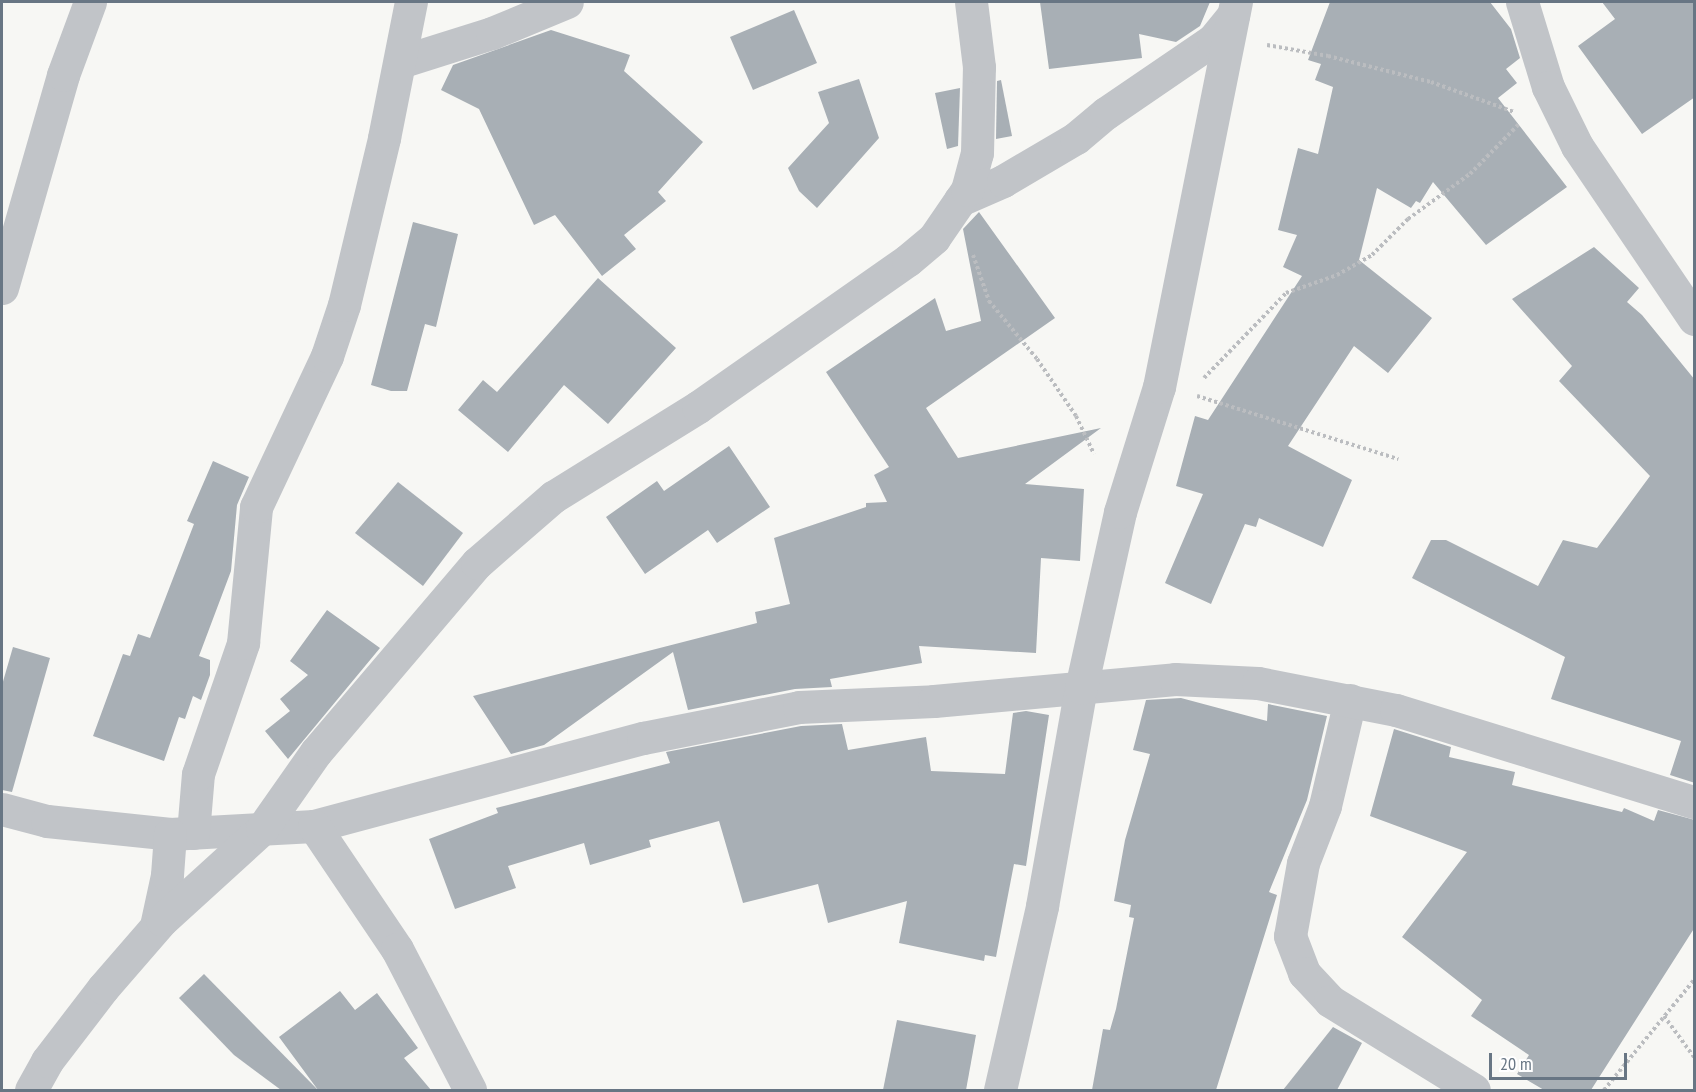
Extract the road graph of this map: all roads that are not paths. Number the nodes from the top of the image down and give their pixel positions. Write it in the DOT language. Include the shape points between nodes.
graph roads {
  1 [pos="90,2"];
  2 [pos="411,2"];
  3 [pos="567,2"];
  4 [pos="971,2"];
  5 [pos="1522,2"];
  6 [pos="1233,20"];
  7 [pos="400,62"];
  8 [pos="970,195"];
  9 [pos="2,288"];
  10 [pos="1695,318"];
  11 [pos="1081,688"];
  12 [pos="1350,700"];
  13 [pos="1695,802"];
  14 [pos="2,809"];
  15 [pos="314,826"];
  16 [pos="262,829"];
  17 [pos="181,834"];
  18 [pos="156,926"];
  19 [pos="31,1090"];
  20 [pos="470,1090"];
  21 [pos="1000,1090"];
  22 [pos="1474,1090"];
  1 -- 9 [label="street" via="63,75"];
  2 -- 7 [label="street"];
  3 -- 7 [label="street" via="492,33"];
  4 -- 8 [label="street" via="979,67 977,153 967,190"];
  5 -- 10 [label="street" via="1548,87 1577,146"];
  6 -- 8 [label="street" via="1213,40 1076,138 1003,181"];
  6 -- 11 [label="street" via="1174,390 1120,512"];
  7 -- 17 [label="street" via="344,305 327,356 256,507 243,642"];
  8 -- 16 [label="street" via="934,238 908,260 698,406 553,497 477,563 316,752"];
  11 -- 12 [label="street" via="1175,679 1258,683"];
  11 -- 15 [label="street" via="934,701 799,707 643,738"];
  11 -- 21 [label="street" via="1042,906"];
  12 -- 13 [label="street" via="1396,710"];
  12 -- 22 [label="street" via="1325,806 1303,862 1290,936 1304,973 1330,1001"];
  14 -- 17 [label="street" via="47,821"];
  15 -- 16 [label="street"];
  15 -- 20 [label="street" via="398,949"];
  16 -- 17 [label="street"];
  16 -- 18 [label="street"];
  17 -- 18 [label="street"];
  18 -- 19 [label="street" via="47,1061"];
}
